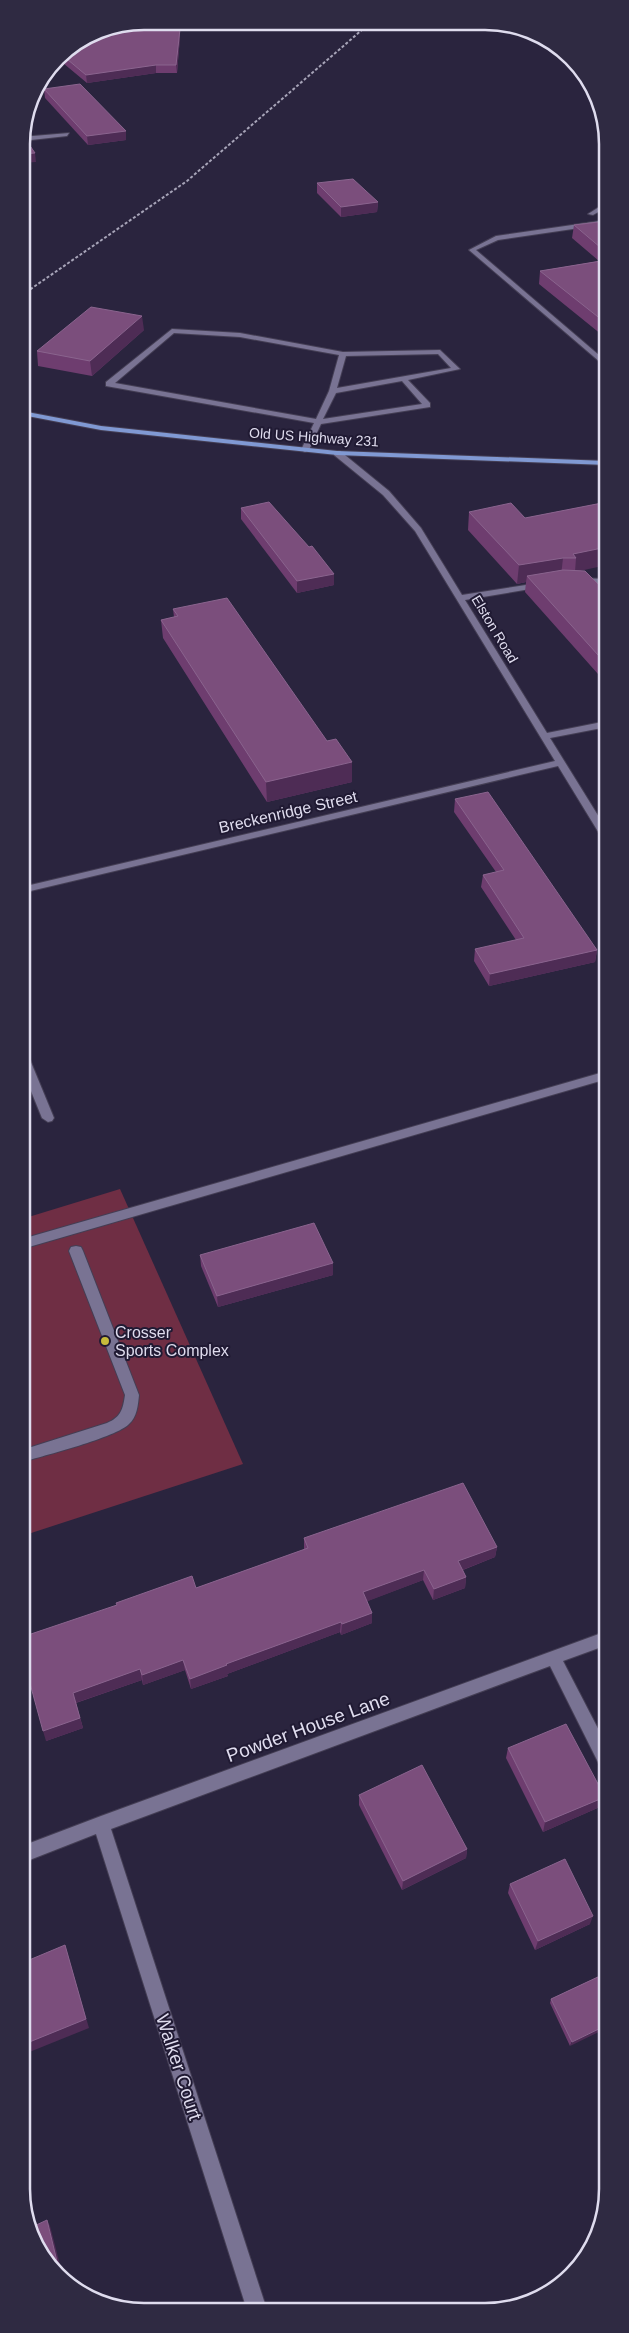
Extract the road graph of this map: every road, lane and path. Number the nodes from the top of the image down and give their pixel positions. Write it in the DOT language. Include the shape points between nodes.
graph roads {
  1 [pos="67,134"];
  2 [pos="30,138"];
  3 [pos="599,209"];
  4 [pos="591,214"];
  5 [pos="599,223"];
  6 [pos="343,354"];
  7 [pos="599,359"];
  8 [pos="403,378"];
  9 [pos="333,391"];
  10 [pos="30,415"];
  11 [pos="320,422"];
  12 [pos="305,450"];
  13 [pos="337,453"];
  14 [pos="599,463"];
  15 [pos="570,581"];
  16 [pos="599,582"];
  17 [pos="552,583"];
  18 [pos="460,598"];
  19 [pos="599,726"];
  20 [pos="544,736"];
  21 [pos="560,763"];
  22 [pos="599,825"];
  23 [pos="30,888"];
  24 [pos="30,1074"];
  25 [pos="599,1078"];
  26 [pos="48,1118"];
  27 [pos="30,1242"];
  28 [pos="76,1251"];
  29 [pos="30,1453"];
  30 [pos="599,1641"];
  31 [pos="554,1659"];
  32 [pos="599,1746"];
  33 [pos="101,1824"];
  34 [pos="30,1852"];
  35 [pos="255,2303"];
  1 -- 2 [label="street"];
  3 -- 4 [label="street"];
  5 -- 7 [label="street" via="496,238 472,250"];
  6 -- 8 [label="street" via="440,352 456,369"];
  6 -- 9 [label="street"];
  6 -- 11 [label="street" via="240,335 172,332 109,384"];
  8 -- 9 [label="street"];
  8 -- 11 [label="street" via="427,404"];
  9 -- 11 [label="street"];
  10 -- 12 [label="main road, Old US Highway 231" via="101,428"];
  11 -- 12 [label="street"];
  12 -- 13 [label="main road, Old US Highway 231"];
  13 -- 14 [label="main road, Old US Highway 231"];
  13 -- 18 [label="street, Elston Road" via="386,492 406,515"];
  15 -- 16 [label="street"];
  17 -- 18 [label="street"];
  18 -- 20 [label="street, Elston Road"];
  19 -- 20 [label="street"];
  20 -- 21 [label="street, Elston Road"];
  21 -- 22 [label="street, Elston Road"];
  21 -- 23 [label="street, Breckenridge Street"];
  24 -- 26 [label="street"];
  25 -- 27 [label="street"];
  28 -- 29 [label="street" via="132,1395 129,1416 110,1428"];
  30 -- 31 [label="street, Powder House Lane"];
  31 -- 32 [label="street"];
  31 -- 33 [label="street, Powder House Lane"];
  33 -- 34 [label="street, Powder House Lane"];
  33 -- 35 [label="street, Walker Court"];
}
